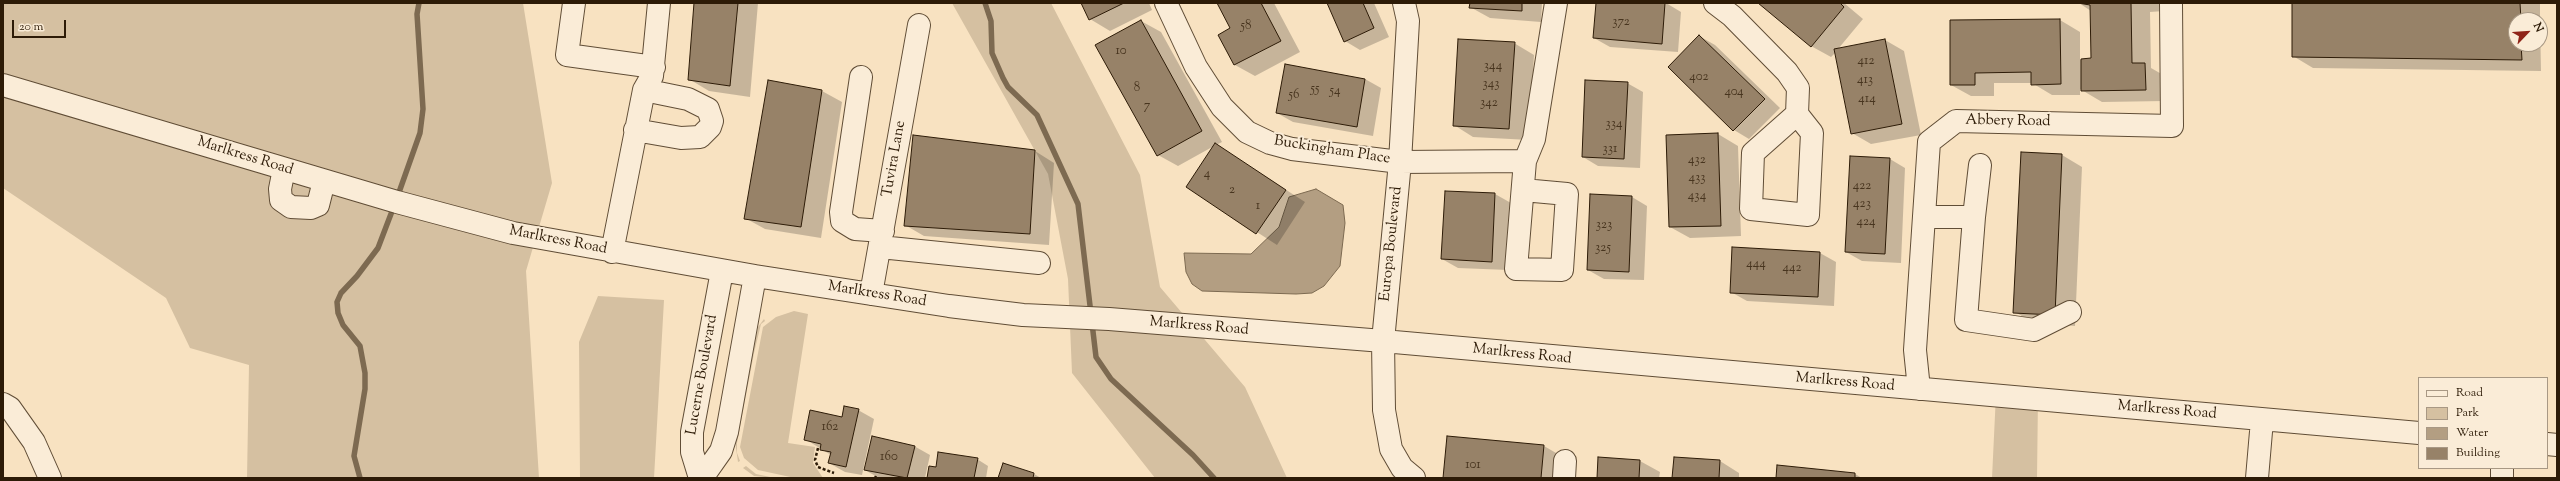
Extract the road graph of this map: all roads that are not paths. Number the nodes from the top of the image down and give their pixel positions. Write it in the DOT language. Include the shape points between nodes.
graph roads {
  1 [pos="574,3"];
  2 [pos="659,3"];
  3 [pos="1166,3"];
  4 [pos="1404,3"];
  5 [pos="1556,3"];
  6 [pos="1715,3"];
  7 [pos="2171,3"];
  8 [pos="919,25"];
  9 [pos="654,67"];
  10 [pos="861,77"];
  11 [pos="3,85"];
  12 [pos="644,90"];
  13 [pos="1797,114"];
  14 [pos="635,130"];
  15 [pos="1525,161"];
  16 [pos="1400,162"];
  17 [pos="1980,166"];
  18 [pos="284,169"];
  19 [pos="324,181"];
  20 [pos="1523,190"];
  21 [pos="1924,217"];
  22 [pos="1974,217"];
  23 [pos="881,239"];
  24 [pos="612,252"];
  25 [pos="1039,263"];
  26 [pos="722,271"];
  27 [pos="754,276"];
  28 [pos="871,294"];
  29 [pos="2070,312"];
  30 [pos="1383,341"];
  31 [pos="1919,389"];
  32 [pos="3,404"];
  33 [pos="2262,420"];
  34 [pos="2418,433"];
  35 [pos="50,478"];
  36 [pos="701,478"];
  37 [pos="1414,478"];
  38 [pos="2257,478"];
  1 -- 9 [label="street" via="567,55"];
  2 -- 9 [label="street"];
  3 -- 16 [label="street, Buckingham Place" via="1196,66 1222,108 1247,132 1270,143 1292,148"];
  4 -- 16 [label="street, Europa Boulevard" via="1408,21"];
  5 -- 15 [label="street" via="1534,139"];
  6 -- 13 [label="street" via="1732,16 1787,72 1798,88"];
  7 -- 21 [label="street, Abbery Road" via="2172,126 1956,121 1929,142"];
  8 -- 23 [label="street, Tuvira Lane"];
  9 -- 12 [label="street"];
  10 -- 23 [label="street" via="841,212 842,221"];
  11 -- 18 [label="street, Marlkress Road"];
  12 -- 14 [label="street"];
  12 -- 14 [label="street" via="688,99 708,109 712,121 700,137 681,138"];
  13 -- 13 [label="street" via="1753,153 1751,209 1808,215 1812,133"];
  14 -- 24 [label="street"];
  15 -- 16 [label="street, Buckingham Place"];
  15 -- 20 [label="street"];
  16 -- 30 [label="street, Europa Boulevard"];
  17 -- 22 [label="street"];
  18 -- 19 [label="street, Marlkress Road"];
  18 -- 19 [label="street" via="280,189 281,200 291,207 311,208 318,205"];
  19 -- 24 [label="street, Marlkress Road" via="512,233"];
  21 -- 22 [label="street"];
  21 -- 31 [label="street, Abbery Road" via="1914,350"];
  22 -- 29 [label="street" via="1966,320 2034,330"];
  23 -- 25 [label="street"];
  23 -- 28 [label="street, Tuvira Lane"];
  24 -- 26 [label="street, Marlkress Road"];
  26 -- 27 [label="street, Marlkress Road"];
  26 -- 36 [label="street, Lucerne Boulevard" via="692,432 692,452"];
  27 -- 28 [label="street, Marlkress Road"];
  27 -- 36 [label="street, Lucerne Boulevard" via="727,432 721,451"];
  28 -- 30 [label="street, Marlkress Road" via="1054,318 1109,319"];
  30 -- 31 [label="street, Marlkress Road"];
  30 -- 37 [label="street, Europa Boulevard" via="1384,410 1391,449 1402,468"];
  31 -- 33 [label="street, Marlkress Road"];
  32 -- 35 [label="street" via="10,408 34,442"];
  33 -- 34 [label="street, Marlkress Road"];
  33 -- 38 [label="street"];
}
